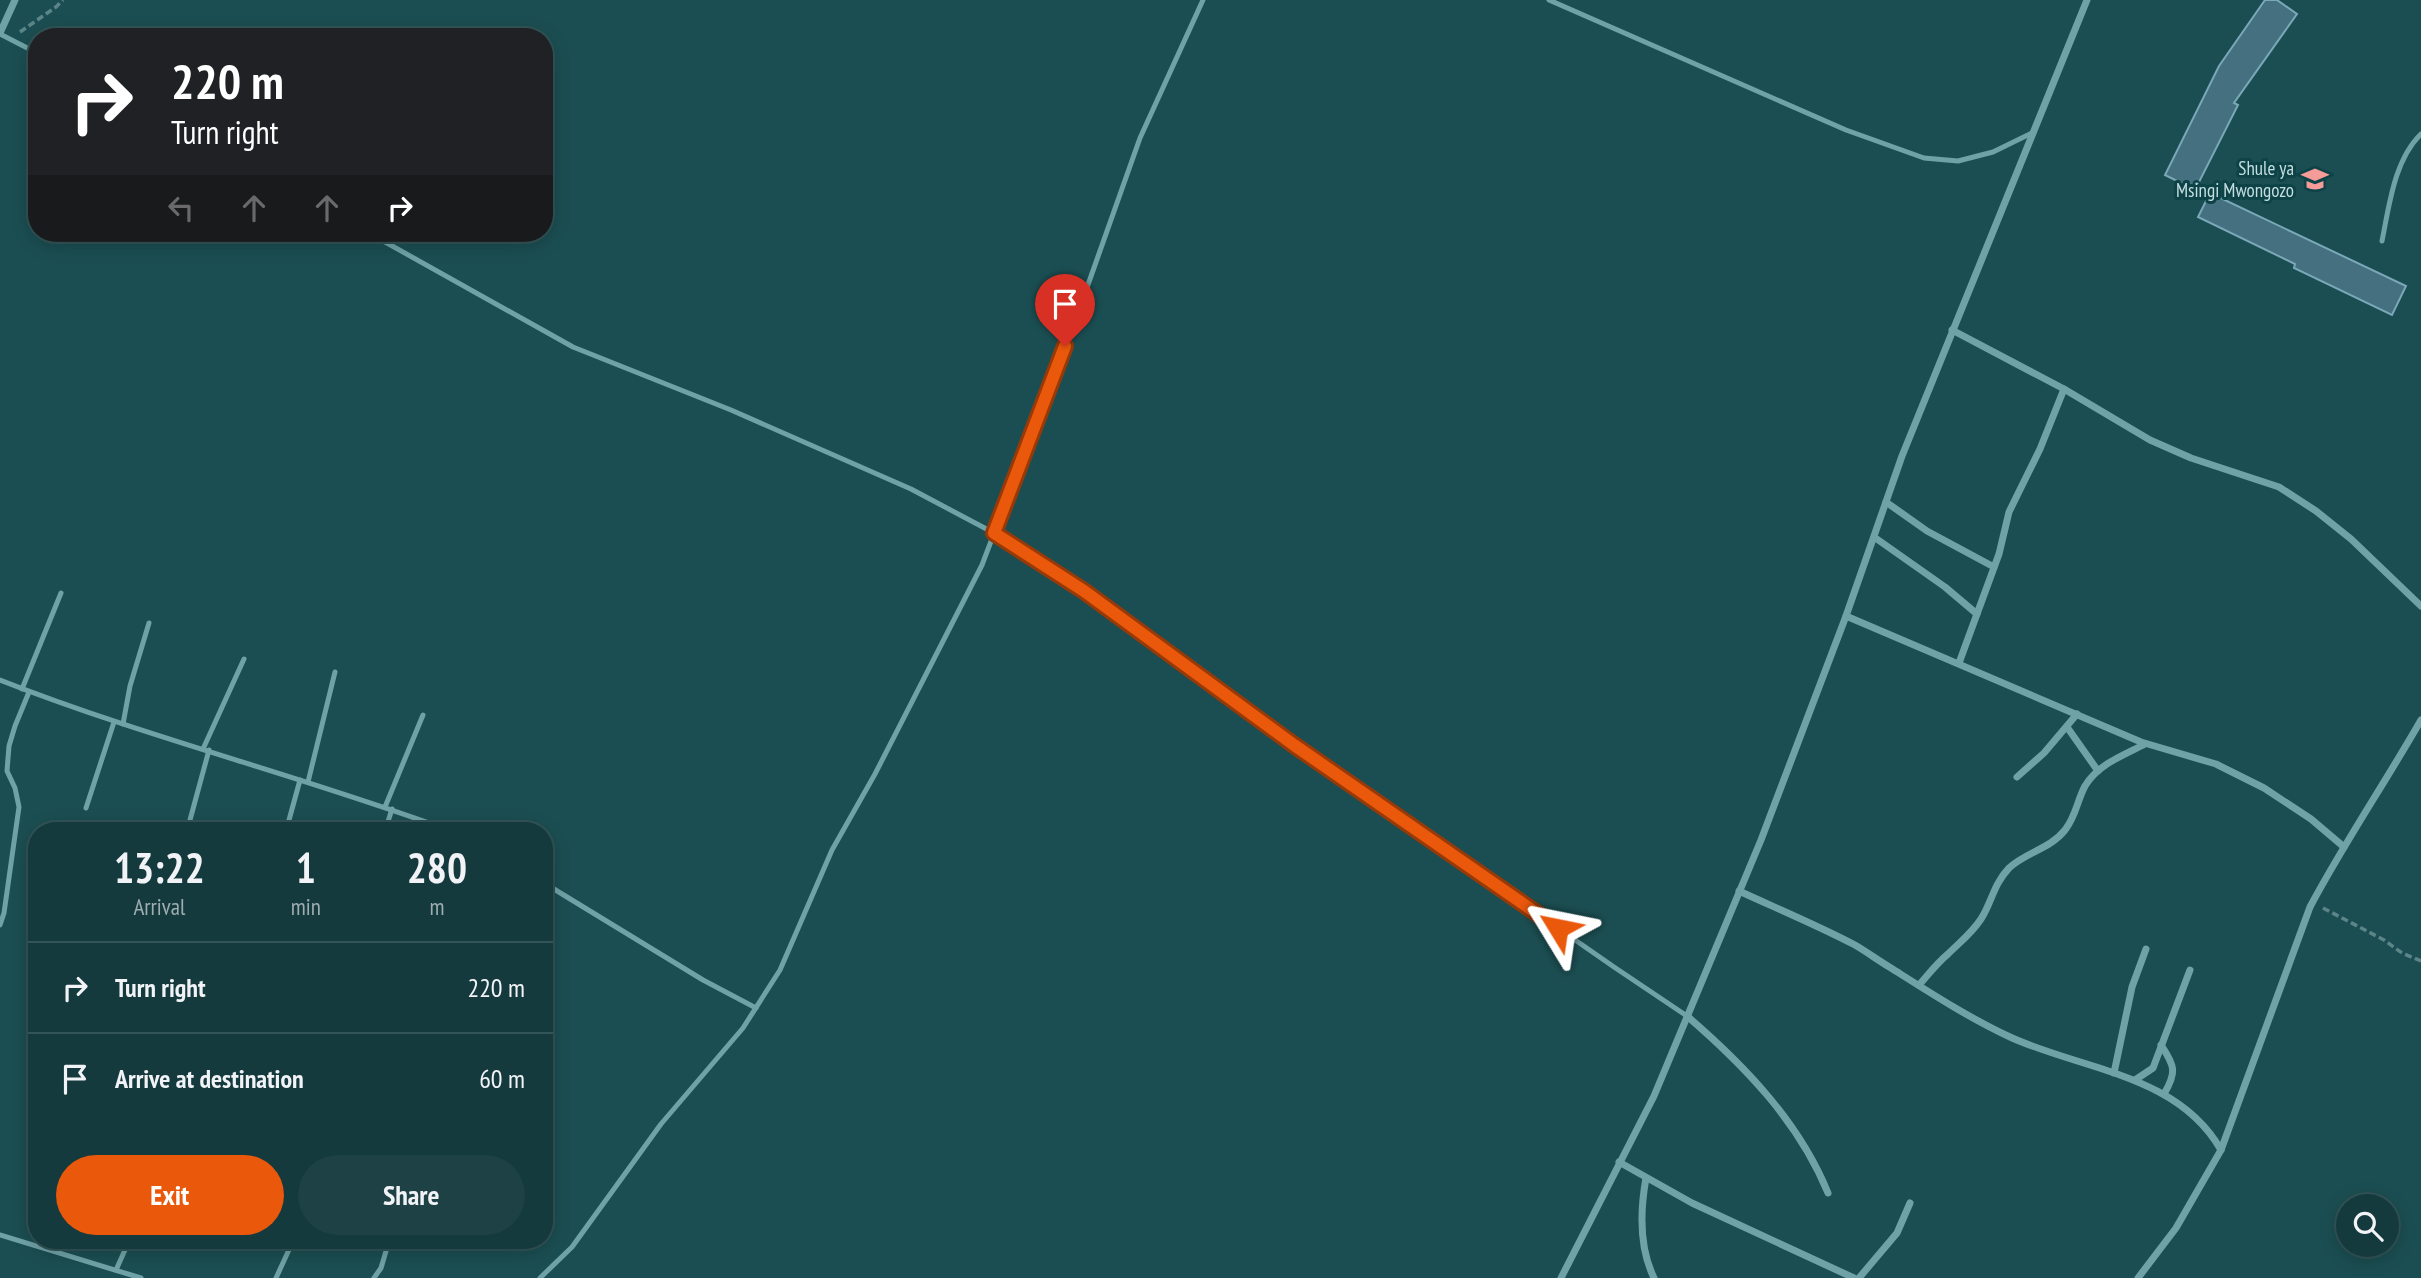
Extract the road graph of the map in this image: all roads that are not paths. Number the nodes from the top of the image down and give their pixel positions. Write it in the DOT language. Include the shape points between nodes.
graph roads {
  1 [pos="15,0"];
  2 [pos="1203,0"];
  3 [pos="1549,0"];
  4 [pos="2087,0"];
  5 [pos="0,33"];
  6 [pos="28,48"];
  7 [pos="2034,132"];
  8 [pos="2421,134"];
  9 [pos="385,242"];
  10 [pos="2382,242"];
  11 [pos="1952,330"];
  12 [pos="2064,389"];
  13 [pos="1886,502"];
  14 [pos="994,533"];
  15 [pos="1874,537"];
  16 [pos="1994,566"];
  17 [pos="61,593"];
  18 [pos="2421,606"];
  19 [pos="1977,614"];
  20 [pos="1846,616"];
  21 [pos="149,623"];
  22 [pos="244,659"];
  23 [pos="1959,663"];
  24 [pos="335,672"];
  25 [pos="0,680"];
  26 [pos="22,689"];
  27 [pos="29,692"];
  28 [pos="423,715"];
  29 [pos="2077,715"];
  30 [pos="2421,720"];
  31 [pos="114,722"];
  32 [pos="123,724"];
  33 [pos="2067,727"];
  34 [pos="2146,743"];
  35 [pos="206,750"];
  36 [pos="2098,771"];
  37 [pos="2017,777"];
  38 [pos="300,779"];
  39 [pos="308,782"];
  40 [pos="385,807"];
  41 [pos="86,808"];
  42 [pos="392,810"];
  43 [pos="189,822"];
  44 [pos="288,822"];
  45 [pos="388,822"];
  46 [pos="426,822"];
  47 [pos="2344,846"];
  48 [pos="553,888"];
  49 [pos="1739,891"];
  50 [pos="0,925"];
  51 [pos="2146,949"];
  52 [pos="2190,970"];
  53 [pos="1919,985"];
  54 [pos="756,1008"];
  55 [pos="1687,1016"];
  56 [pos="2161,1045"];
  57 [pos="2114,1073"];
  58 [pos="2135,1080"];
  59 [pos="2164,1094"];
  60 [pos="2221,1150"];
  61 [pos="1619,1162"];
  62 [pos="1646,1178"];
  63 [pos="1828,1193"];
  64 [pos="1910,1203"];
  65 [pos="0,1235"];
  66 [pos="28,1243"];
  67 [pos="46,1249"];
  68 [pos="125,1249"];
  69 [pos="289,1249"];
  70 [pos="387,1249"];
  71 [pos="2145,1269"];
  72 [pos="116,1270"];
  73 [pos="122,1275"];
  74 [pos="141,1278"];
  75 [pos="276,1278"];
  76 [pos="374,1278"];
  77 [pos="540,1278"];
  78 [pos="1561,1278"];
  79 [pos="1654,1278"];
  80 [pos="1857,1278"];
  81 [pos="2138,1278"];
  82 [pos="2146,1278"];
  1 -- 5 [label="street"];
  2 -- 14 [label="lane" via="1140,138"];
  3 -- 7 [label="lane" via="1833,125 1924,158 1958,161 1993,152"];
  4 -- 7 [label="street"];
  5 -- 6 [label="lane"];
  7 -- 11 [label="street"];
  8 -- 10 [label="lane" via="2390,195"];
  9 -- 14 [label="lane" via="573,347 911,489"];
  11 -- 12 [label="street"];
  11 -- 13 [label="street"];
  12 -- 16 [label="street" via="2010,512"];
  12 -- 18 [label="street" via="2150,440 2279,487 2351,538"];
  13 -- 15 [label="street"];
  13 -- 16 [label="street" via="1927,531"];
  14 -- 54 [label="lane" via="982,565 832,850 780,970"];
  14 -- 55 [label="lane" via="1084,591 1294,745"];
  15 -- 19 [label="street"];
  15 -- 20 [label="street"];
  16 -- 19 [label="street"];
  17 -- 26 [label="lane"];
  19 -- 23 [label="street"];
  20 -- 23 [label="street"];
  20 -- 49 [label="street"];
  21 -- 32 [label="lane"];
  22 -- 35 [label="lane"];
  23 -- 29 [label="street"];
  24 -- 39 [label="lane"];
  25 -- 26 [label="lane"];
  26 -- 27 [label="lane"];
  27 -- 31 [label="lane"];
  27 -- 50 [label="lane" via="9,746 7,771 19,807"];
  28 -- 40 [label="lane"];
  29 -- 33 [label="street"];
  29 -- 34 [label="street"];
  30 -- 47 [label="street"];
  31 -- 32 [label="lane"];
  31 -- 41 [label="lane"];
  32 -- 35 [label="lane"];
  33 -- 36 [label="street"];
  33 -- 37 [label="street"];
  34 -- 36 [label="street"];
  34 -- 47 [label="street" via="2216,764 2264,788"];
  35 -- 38 [label="lane"];
  35 -- 43 [label="lane"];
  36 -- 53 [label="street" via="2085,787 2065,831 2010,867 1996,883 1969,935"];
  38 -- 39 [label="lane"];
  38 -- 44 [label="lane"];
  39 -- 40 [label="lane"];
  40 -- 42 [label="lane"];
  42 -- 45 [label="lane"];
  42 -- 46 [label="lane"];
  47 -- 60 [label="street" via="2314,900"];
  48 -- 54 [label="lane"];
  49 -- 53 [label="street" via="1856,946"];
  49 -- 55 [label="street"];
  51 -- 57 [label="street" via="2132,987"];
  52 -- 56 [label="street"];
  53 -- 57 [label="street" via="2010,1037"];
  54 -- 77 [label="lane" via="661,1124 572,1247"];
  55 -- 61 [label="street" via="1654,1096"];
  55 -- 63 [label="street" via="1753,1078 1806,1145"];
  56 -- 58 [label="street" via="2153,1068"];
  56 -- 59 [label="street" via="2174,1073"];
  57 -- 58 [label="street"];
  58 -- 59 [label="street"];
  59 -- 60 [label="street" via="2190,1112"];
  60 -- 71 [label="street" via="2176,1228"];
  61 -- 62 [label="street"];
  61 -- 78 [label="street"];
  62 -- 79 [label="street" via="1642,1240"];
  62 -- 80 [label="street"];
  64 -- 80 [label="street" via="1897,1233"];
  65 -- 66 [label="lane"];
  67 -- 72 [label="lane"];
  68 -- 72 [label="lane"];
  69 -- 75 [label="lane"];
  70 -- 76 [label="lane"];
  71 -- 81 [label="street"];
  71 -- 82 [label="street"];
  72 -- 73 [label="lane"];
  73 -- 74 [label="lane"];
}
